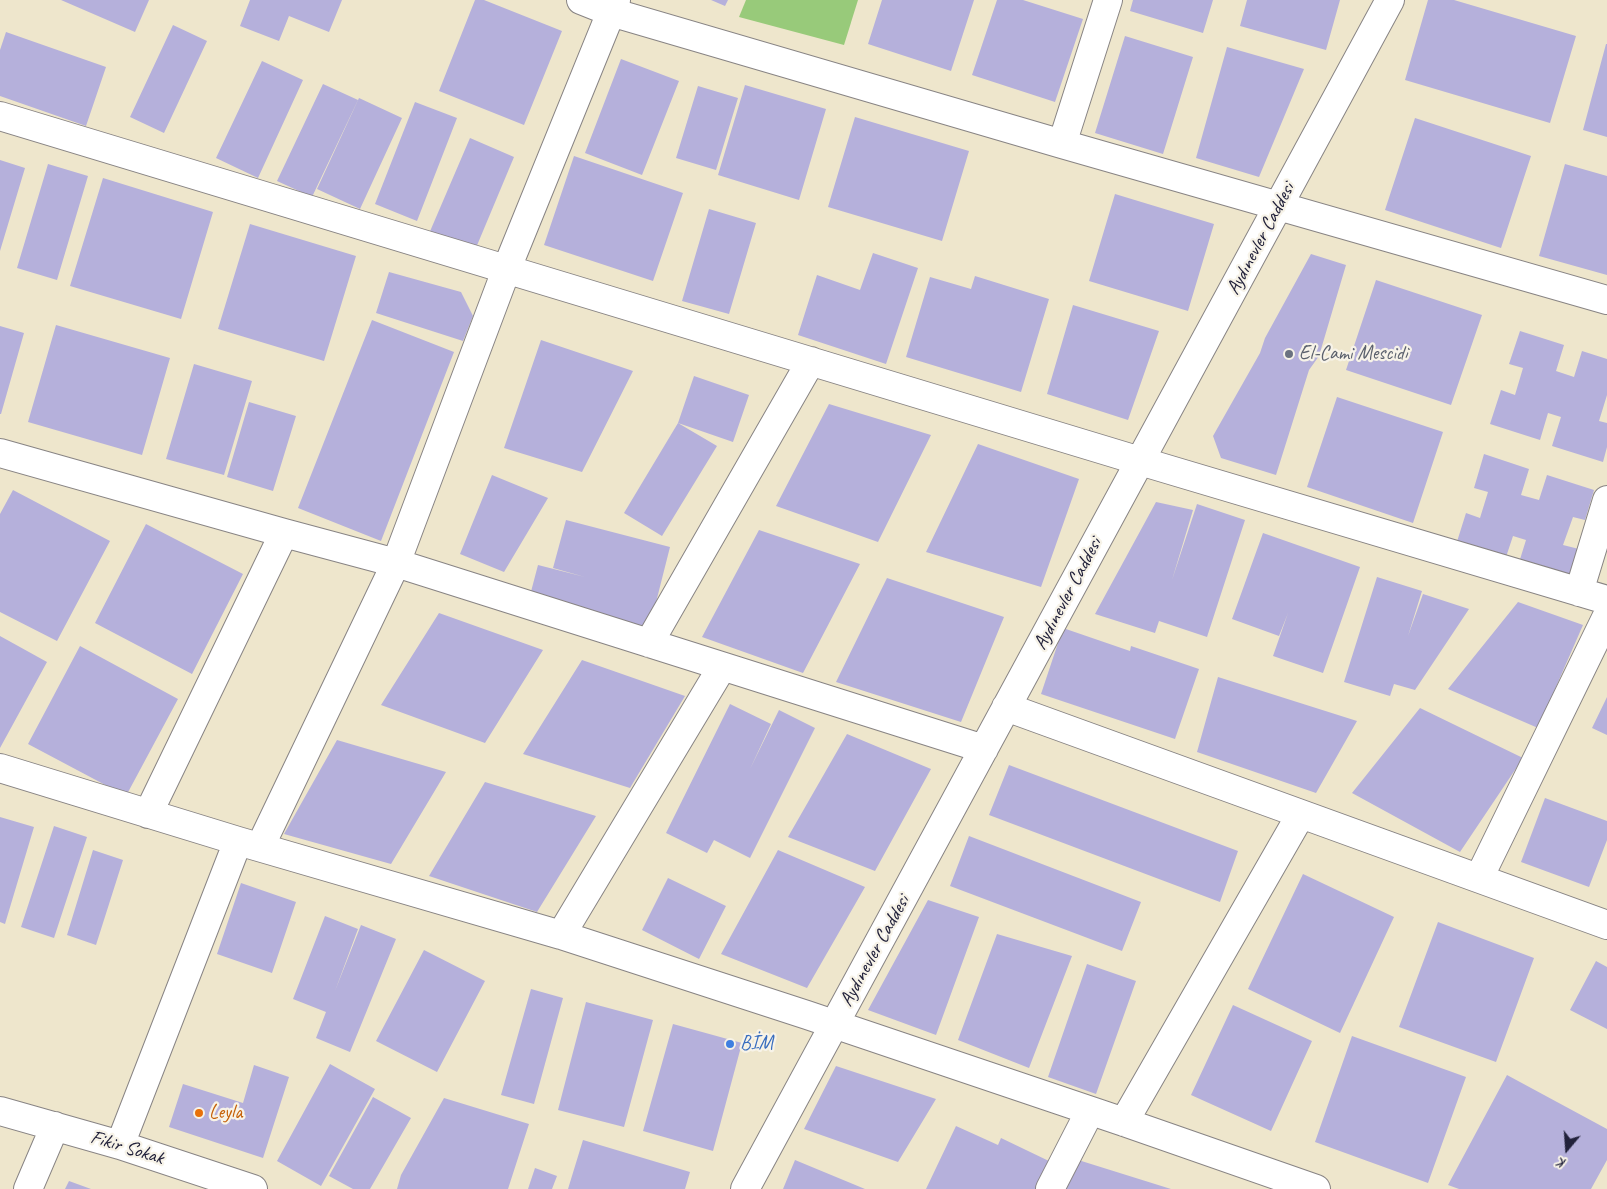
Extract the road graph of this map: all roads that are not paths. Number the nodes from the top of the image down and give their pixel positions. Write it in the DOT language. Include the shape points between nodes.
graph roads {
  1 [pos="581,0"];
  2 [pos="1108,0"];
  3 [pos="1390,0"];
  4 [pos="614,6"];
  5 [pos="0,116"];
  6 [pos="1062,144"];
  7 [pos="1278,206"];
  8 [pos="506,268"];
  9 [pos="1607,300"];
  10 [pos="811,361"];
  11 [pos="0,453"];
  12 [pos="1140,462"];
  13 [pos="1607,500"];
  14 [pos="284,534"];
  15 [pos="396,563"];
  16 [pos="1579,592"];
  17 [pos="1607,600"];
  18 [pos="1607,616"];
  19 [pos="649,643"];
  20 [pos="722,666"];
  21 [pos="1006,707"];
  22 [pos="984,749"];
  23 [pos="0,768"];
  24 [pos="148,814"];
  25 [pos="1302,814"];
  26 [pos="249,844"];
  27 [pos="1479,878"];
  28 [pos="1607,925"];
  29 [pos="561,935"];
  30 [pos="834,1024"];
  31 [pos="0,1111"];
  32 [pos="1090,1111"];
  33 [pos="1124,1122"];
  34 [pos="55,1126"];
  35 [pos="120,1145"];
  36 [pos="1266,1181"];
  37 [pos="28,1189"];
  38 [pos="253,1189"];
  39 [pos="745,1189"];
  40 [pos="1050,1189"];
  41 [pos="1316,1189"];
  1 -- 4 [label="street"];
  2 -- 6 [label="street"];
  3 -- 7 [label="street, Aydınevler Caddesi"];
  4 -- 6 [label="street"];
  4 -- 8 [label="street"];
  5 -- 8 [label="street"];
  6 -- 7 [label="street"];
  7 -- 9 [label="street"];
  7 -- 12 [label="street, Aydınevler Caddesi"];
  8 -- 10 [label="street"];
  8 -- 15 [label="street"];
  10 -- 12 [label="street"];
  10 -- 19 [label="street"];
  11 -- 14 [label="street"];
  12 -- 16 [label="street"];
  12 -- 21 [label="street, Aydınevler Caddesi"];
  13 -- 16 [label="street"];
  14 -- 15 [label="street"];
  14 -- 24 [label="street"];
  15 -- 19 [label="street"];
  15 -- 26 [label="street"];
  16 -- 17 [label="street"];
  18 -- 27 [label="street"];
  19 -- 20 [label="street"];
  20 -- 22 [label="street"];
  20 -- 29 [label="street"];
  21 -- 22 [label="street, Aydınevler Caddesi"];
  21 -- 25 [label="street"];
  22 -- 30 [label="street, Aydınevler Caddesi"];
  23 -- 24 [label="street"];
  24 -- 26 [label="street"];
  25 -- 27 [label="street"];
  25 -- 33 [label="street"];
  26 -- 29 [label="street"];
  26 -- 35 [label="street"];
  27 -- 28 [label="street"];
  29 -- 30 [label="street"];
  30 -- 32 [label="street"];
  30 -- 39 [label="street, Aydınevler Caddesi"];
  31 -- 34 [label="street, Fikir Sokak"];
  32 -- 33 [label="street"];
  32 -- 40 [label="street"];
  33 -- 36 [label="street"];
  34 -- 35 [label="street, Fikir Sokak"];
  34 -- 37 [label="street"];
  35 -- 38 [label="street, Fikir Sokak"];
  36 -- 41 [label="street"];
}
